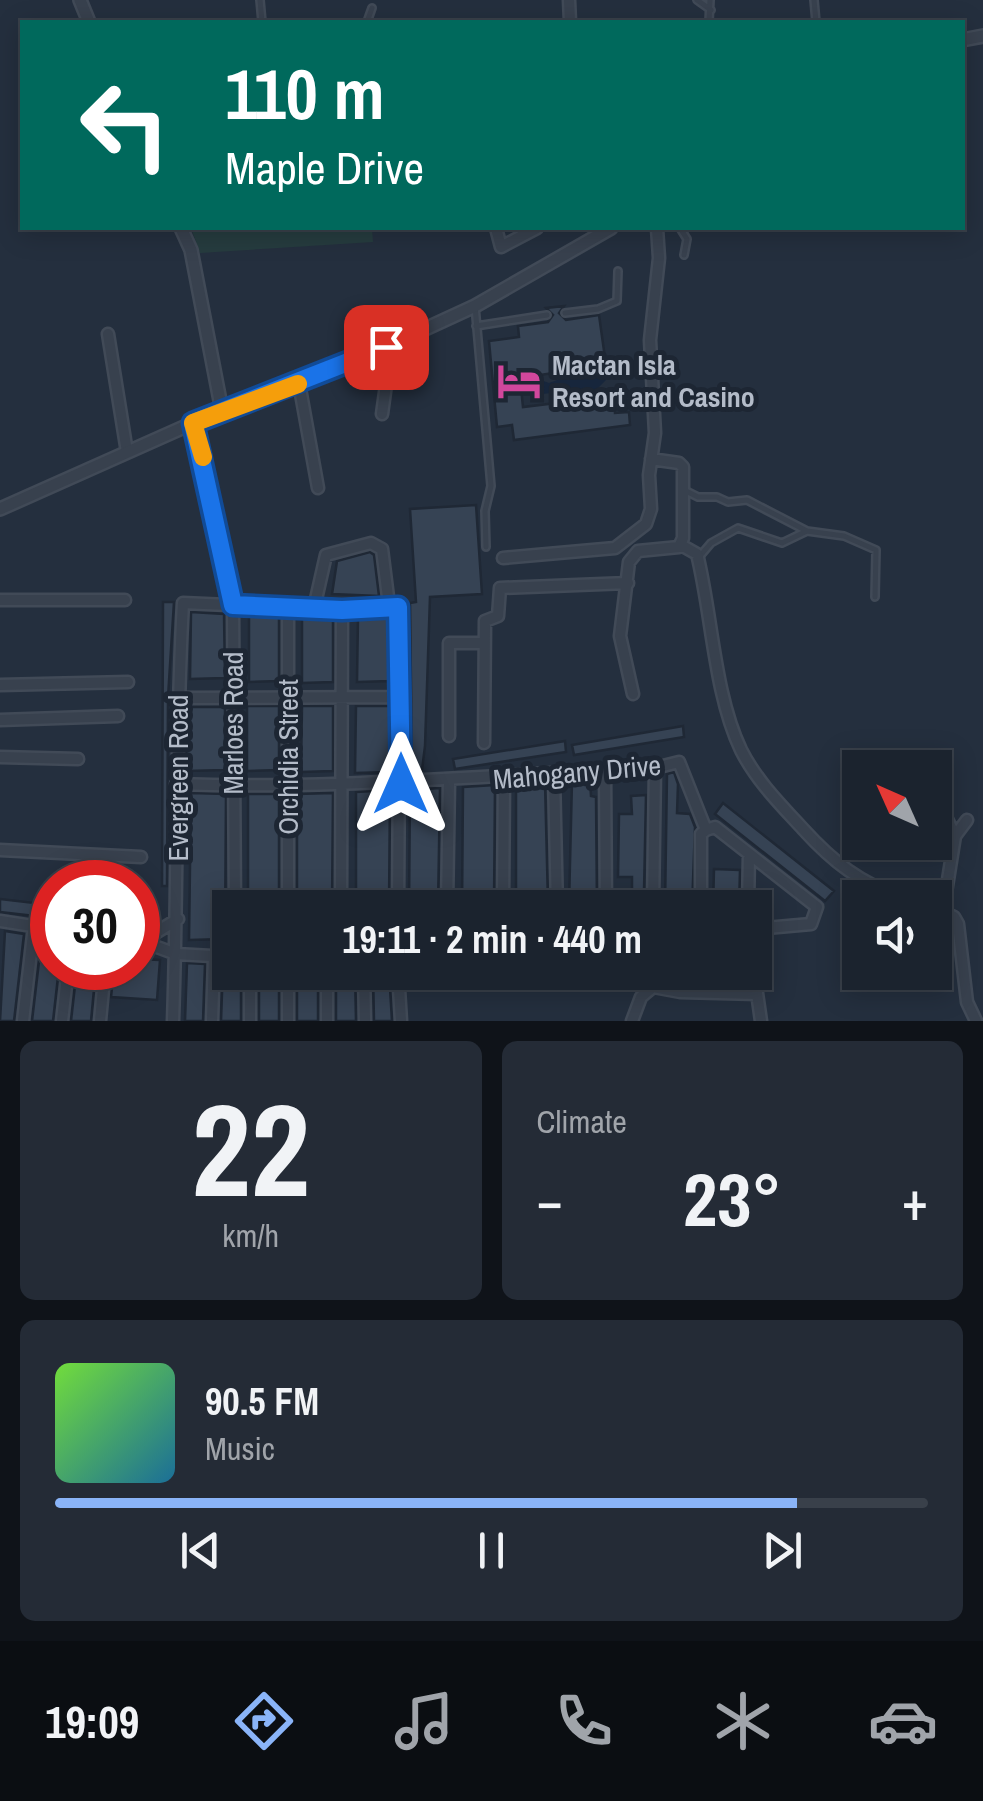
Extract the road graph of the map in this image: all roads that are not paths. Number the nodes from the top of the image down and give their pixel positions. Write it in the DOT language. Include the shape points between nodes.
graph roads {
  1 [pos="697,0"];
  2 [pos="710,0"];
  3 [pos="372,8"];
  4 [pos="710,10"];
  5 [pos="367,20"];
  6 [pos="709,20"];
  7 [pos="182,230"];
  8 [pos="497,230"];
  9 [pos="533,230"];
  10 [pos="604,230"];
  11 [pos="657,230"];
  12 [pos="681,230"];
  13 [pos="684,255"];
  14 [pos="618,271"];
  15 [pos="474,306"];
  16 [pos="565,313"];
  17 [pos="547,315"];
  18 [pos="476,326"];
  19 [pos="108,334"];
  20 [pos="386,347"];
  21 [pos="300,383"];
  22 [pos="222,411"];
  23 [pos="382,414"];
  24 [pos="193,423"];
  25 [pos="126,452"];
  26 [pos="651,459"];
  27 [pos="318,488"];
  28 [pos="684,490"];
  29 [pos="0,509"];
  30 [pos="807,531"];
  31 [pos="681,544"];
  32 [pos="486,547"];
  33 [pos="503,558"];
  34 [pos="699,558"];
  35 [pos="628,583"];
  36 [pos="875,596"];
  37 [pos="0,600"];
  38 [pos="125,600"];
  39 [pos="233,605"];
  40 [pos="389,605"];
  41 [pos="288,606"];
  42 [pos="314,608"];
  43 [pos="342,610"];
  44 [pos="483,643"];
  45 [pos="128,682"];
  46 [pos="0,685"];
  47 [pos="634,694"];
  48 [pos="341,696"];
  49 [pos="287,697"];
  50 [pos="400,697"];
  51 [pos="177,698"];
  52 [pos="232,698"];
  53 [pos="118,716"];
  54 [pos="0,720"];
  55 [pos="449,736"];
  56 [pos="484,742"];
  57 [pos="0,758"];
  58 [pos="78,759"];
  59 [pos="655,768"];
  60 [pos="604,770"];
  61 [pos="554,776"];
  62 [pos="504,778"];
  63 [pos="449,782"];
  64 [pos="176,784"];
  65 [pos="401,784"];
  66 [pos="233,786"];
  67 [pos="341,786"];
  68 [pos="287,788"];
  69 [pos="967,820"];
  70 [pos="706,830"];
  71 [pos="952,831"];
  72 [pos="954,836"];
  73 [pos="0,850"];
  74 [pos="749,854"];
  75 [pos="141,857"];
  76 [pos="862,880"];
  77 [pos="945,880"];
  78 [pos="235,890"];
  79 [pos="288,890"];
  80 [pos="341,890"];
  81 [pos="398,890"];
  82 [pos="447,890"];
  83 [pos="503,890"];
  84 [pos="557,890"];
  85 [pos="606,890"];
  86 [pos="653,890"];
  87 [pos="700,890"];
  88 [pos="748,890"];
  89 [pos="178,919"];
  90 [pos="952,920"];
  91 [pos="0,921"];
  92 [pos="30,925"];
  93 [pos="772,927"];
  94 [pos="160,929"];
  95 [pos="160,948"];
  96 [pos="176,954"];
  97 [pos="212,958"];
  98 [pos="30,961"];
  99 [pos="66,990"];
  100 [pos="103,990"];
  101 [pos="213,990"];
  102 [pos="250,990"];
  103 [pos="288,990"];
  104 [pos="327,990"];
  105 [pos="364,990"];
  106 [pos="399,990"];
  107 [pos="756,990"];
  108 [pos="757,994"];
  109 [pos="23,1021"];
  110 [pos="62,1021"];
  111 [pos="100,1021"];
  112 [pos="174,1021"];
  113 [pos="212,1021"];
  114 [pos="250,1021"];
  115 [pos="288,1021"];
  116 [pos="327,1021"];
  117 [pos="364,1021"];
  118 [pos="400,1021"];
  119 [pos="632,1021"];
  120 [pos="760,1021"];
  121 [pos="976,1021"];
  1 -- 4 [label="lane"];
  2 -- 4 [label="lane"];
  3 -- 5 [label="lane"];
  4 -- 6 [label="lane"];
  7 -- 22 [label="street"];
  8 -- 9 [label="street" via="501,246"];
  10 -- 15 [label="street"];
  11 -- 26 [label="street"];
  12 -- 13 [label="lane" via="688,239"];
  14 -- 16 [label="lane" via="617,301"];
  15 -- 18 [label="lane"];
  15 -- 20 [label="street"];
  17 -- 18 [label="lane"];
  18 -- 32 [label="lane" via="492,486"];
  19 -- 25 [label="street"];
  20 -- 21 [label="street"];
  20 -- 23 [label="street"];
  21 -- 22 [label="street"];
  21 -- 27 [label="street"];
  22 -- 24 [label="street"];
  24 -- 25 [label="street"];
  24 -- 39 [label="street, Marloes Road"];
  25 -- 29 [label="street"];
  26 -- 28 [label="street" via="679,463"];
  26 -- 33 [label="street" via="651,509 626,544"];
  28 -- 30 [label="lane" via="728,502 748,500"];
  28 -- 31 [label="street"];
  30 -- 34 [label="lane" via="782,543 738,528"];
  30 -- 36 [label="lane" via="844,536 876,550"];
  31 -- 34 [label="street"];
  31 -- 35 [label="street" via="632,556"];
  34 -- 76 [label="street" via="736,737 753,770 840,867"];
  35 -- 44 [label="street" via="500,588 499,614 485,620"];
  35 -- 47 [label="street" via="620,636"];
  37 -- 38 [label="street"];
  39 -- 41 [label="street"];
  39 -- 51 [label="street, Evergreen Road" via="183,602"];
  39 -- 52 [label="street, Marloes Road"];
  40 -- 42 [label="street" via="382,549 370,542 326,555"];
  40 -- 43 [label="street"];
  40 -- 50 [label="street" via="400,615"];
  41 -- 42 [label="street"];
  41 -- 49 [label="street, Orchidia Street"];
  42 -- 43 [label="street"];
  43 -- 48 [label="street"];
  44 -- 55 [label="street" via="449,643"];
  44 -- 56 [label="street"];
  45 -- 46 [label="street"];
  48 -- 49 [label="street"];
  48 -- 50 [label="street"];
  48 -- 67 [label="street"];
  49 -- 52 [label="street"];
  49 -- 68 [label="street, Orchidia Street"];
  50 -- 65 [label="street"];
  51 -- 52 [label="street"];
  51 -- 64 [label="street, Evergreen Road"];
  52 -- 66 [label="street, Marloes Road"];
  53 -- 54 [label="street"];
  57 -- 58 [label="street"];
  59 -- 60 [label="street, Mahogany Drive"];
  59 -- 70 [label="street, Mahogany Drive" via="678,762"];
  59 -- 86 [label="street"];
  60 -- 61 [label="street, Mahogany Drive"];
  60 -- 85 [label="street"];
  61 -- 62 [label="street, Mahogany Drive"];
  61 -- 84 [label="street"];
  62 -- 63 [label="street, Mahogany Drive"];
  62 -- 83 [label="street"];
  63 -- 65 [label="street, Mahogany Drive"];
  63 -- 82 [label="street"];
  64 -- 66 [label="street, Mahogany Drive"];
  64 -- 89 [label="street, Evergreen Road"];
  65 -- 67 [label="street, Mahogany Drive"];
  65 -- 81 [label="street"];
  66 -- 68 [label="street, Mahogany Drive"];
  66 -- 78 [label="street, Marloes Road"];
  67 -- 68 [label="street, Mahogany Drive"];
  67 -- 80 [label="street"];
  68 -- 79 [label="street, Orchidia Street"];
  69 -- 72 [label="street"];
  70 -- 74 [label="street" via="714,828"];
  70 -- 87 [label="street"];
  71 -- 72 [label="street"];
  72 -- 77 [label="street"];
  73 -- 75 [label="street"];
  74 -- 88 [label="street"];
  74 -- 93 [label="street" via="817,907 811,924"];
  89 -- 94 [label="street"];
  89 -- 96 [label="street, Evergreen Road"];
  90 -- 121 [label="street"];
  91 -- 92 [label="street"];
  95 -- 96 [label="street"];
  96 -- 97 [label="street"];
  96 -- 112 [label="street, Evergreen Road"];
  98 -- 109 [label="street"];
  99 -- 110 [label="street"];
  100 -- 111 [label="street"];
  101 -- 113 [label="street"];
  102 -- 114 [label="street"];
  103 -- 115 [label="street"];
  104 -- 116 [label="street"];
  105 -- 117 [label="street"];
  106 -- 118 [label="street"];
  107 -- 108 [label="street"];
  108 -- 119 [label="street" via="653,987"];
  108 -- 120 [label="street"];
}
